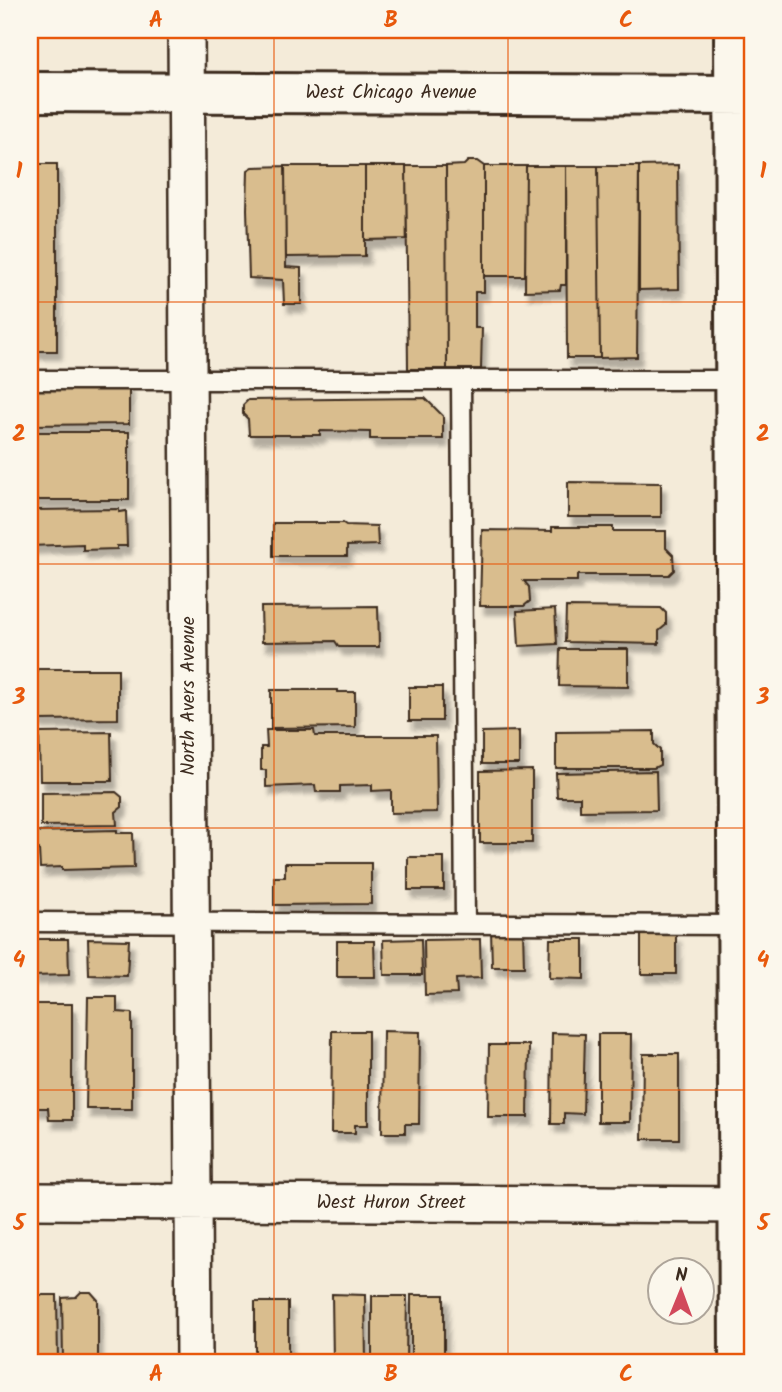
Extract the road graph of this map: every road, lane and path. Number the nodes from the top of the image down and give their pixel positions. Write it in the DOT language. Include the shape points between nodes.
graph roads {
  1 [pos="186,30"];
  2 [pos="734,30"];
  3 [pos="30,92"];
  4 [pos="186,92"];
  5 [pos="743,95"];
  6 [pos="744,210"];
  7 [pos="744,287"];
  8 [pos="30,380"];
  9 [pos="461,380"];
  10 [pos="744,380"];
  11 [pos="188,381"];
  12 [pos="30,922"];
  13 [pos="191,923"];
  14 [pos="466,924"];
  15 [pos="745,925"];
  16 [pos="30,1201"];
  17 [pos="193,1202"];
  18 [pos="745,1205"];
  19 [pos="194,1362"];
  20 [pos="739,1362"];
  1 -- 4 [label="street, North Avers Avenue"];
  2 -- 5 [label="street"];
  3 -- 4 [label="street, West Chicago Avenue"];
  4 -- 5 [label="street, West Chicago Avenue"];
  4 -- 11 [label="street, North Avers Avenue"];
  5 -- 6 [label="street"];
  6 -- 7 [label="street"];
  7 -- 10 [label="street"];
  8 -- 11 [label="lane"];
  9 -- 10 [label="lane"];
  9 -- 11 [label="lane"];
  9 -- 14 [label="lane"];
  10 -- 15 [label="street"];
  11 -- 13 [label="street, North Avers Avenue"];
  12 -- 13 [label="lane"];
  13 -- 14 [label="lane"];
  13 -- 17 [label="street, North Avers Avenue"];
  14 -- 15 [label="lane"];
  15 -- 18 [label="street"];
  16 -- 17 [label="street, West Huron Street"];
  17 -- 18 [label="street, West Huron Street"];
  17 -- 19 [label="street, North Avers Avenue"];
  18 -- 20 [label="street"];
}
